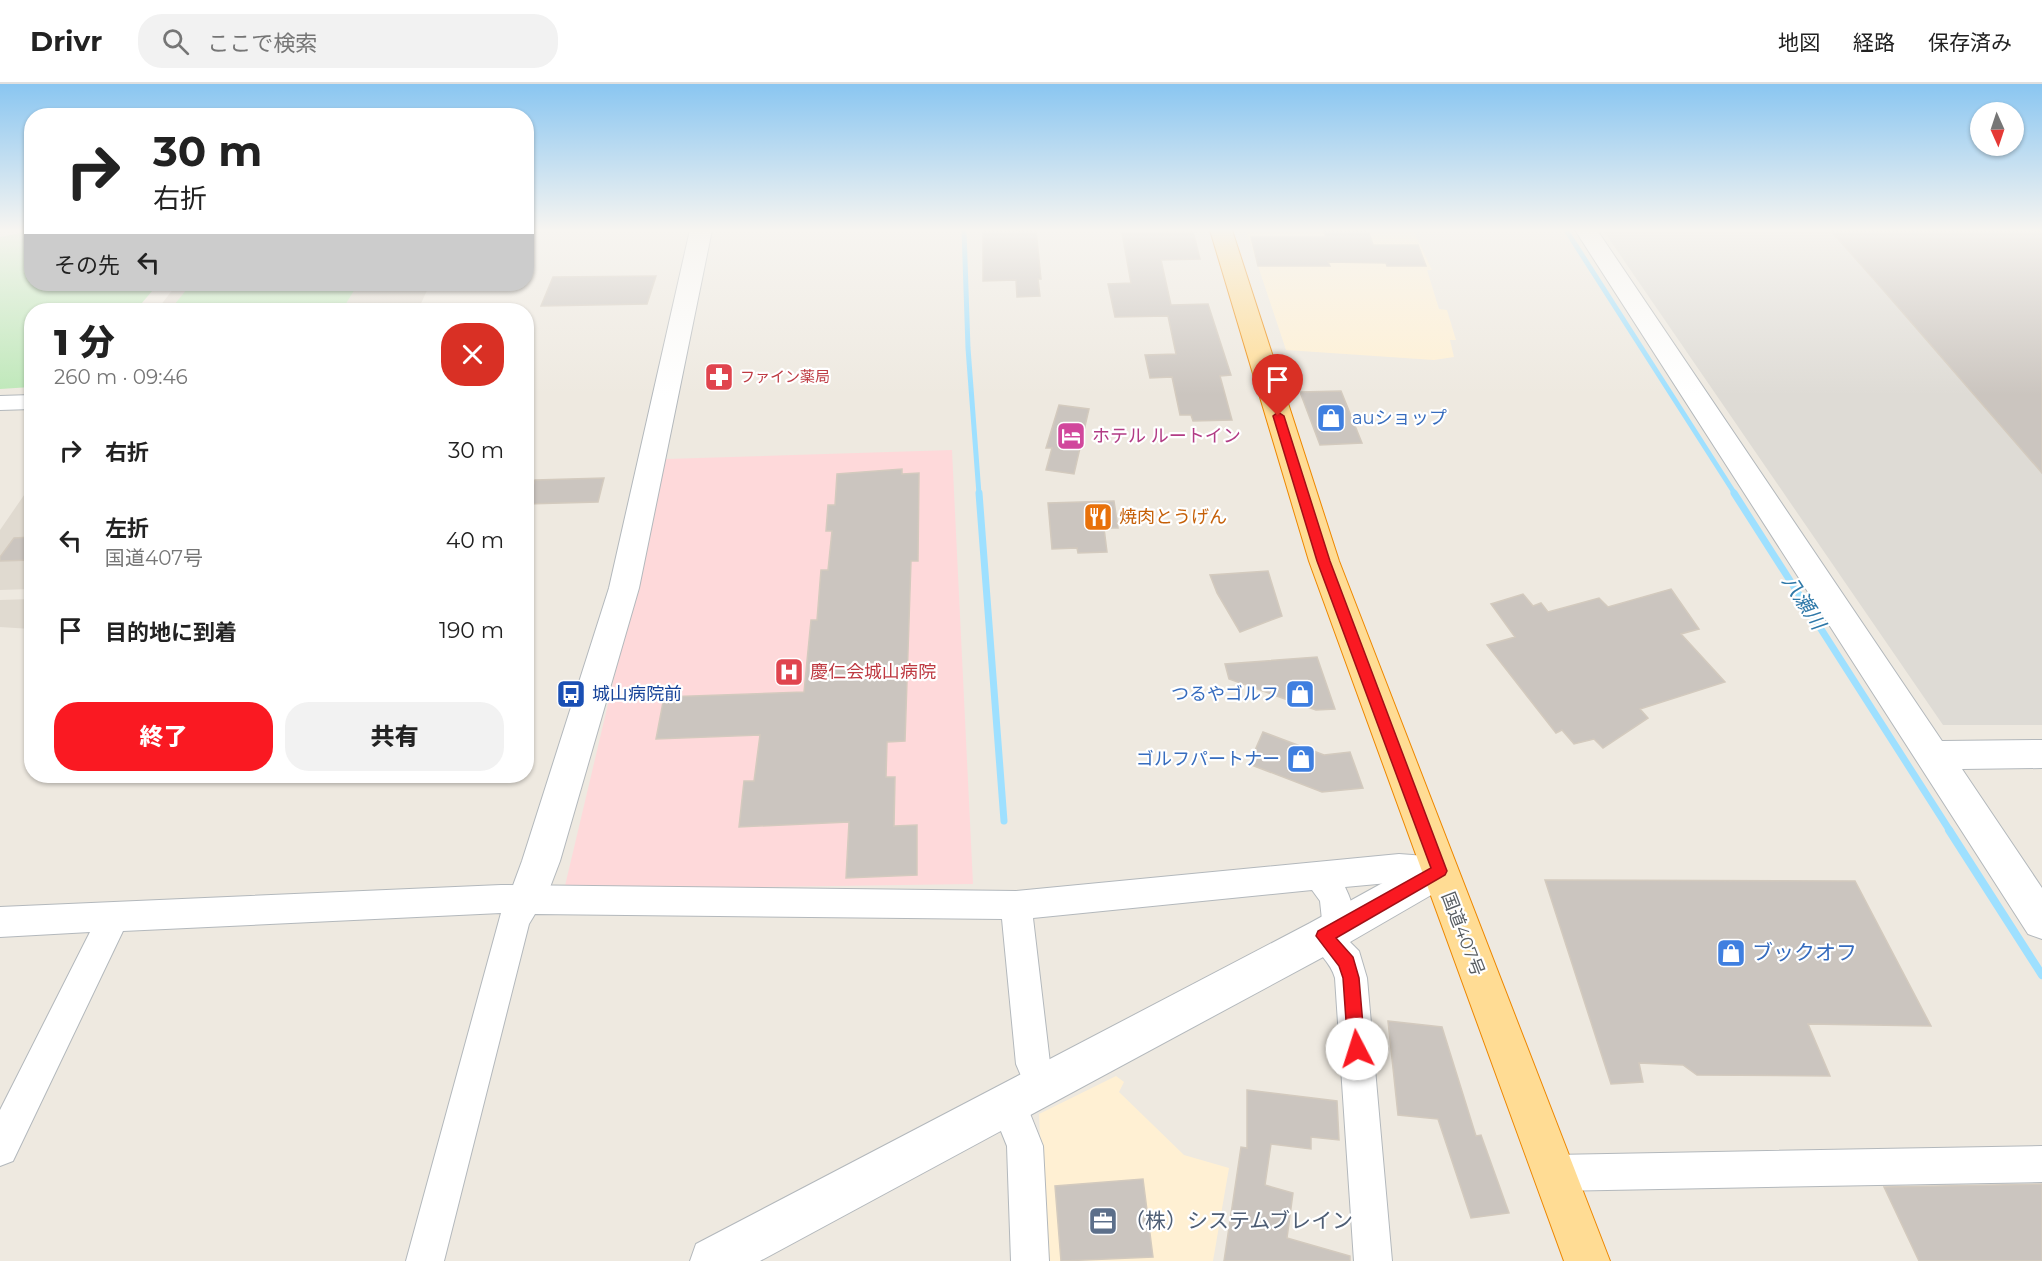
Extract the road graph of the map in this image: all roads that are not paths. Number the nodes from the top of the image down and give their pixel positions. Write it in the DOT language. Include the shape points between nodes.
graph roads {
  1 [pos="688,285"];
  2 [pos="1238,285"];
  3 [pos="1622,285"];
  4 [pos="24,402"];
  5 [pos="0,403"];
  6 [pos="2042,754"];
  7 [pos="1931,755"];
  8 [pos="1439,871"];
  9 [pos="1317,875"];
  10 [pos="527,899"];
  11 [pos="1016,905"];
  12 [pos="113,919"];
  13 [pos="2042,921"];
  14 [pos="0,922"];
  15 [pos="1330,932"];
  16 [pos="1025,1095"];
  17 [pos="5,1129"];
  18 [pos="2042,1164"];
  19 [pos="1554,1173"];
  20 [pos="425,1261"];
  21 [pos="713,1261"];
  22 [pos="1030,1261"];
  23 [pos="1373,1261"];
  24 [pos="1587,1261"];
  1 -- 10 [label="street" via="624,588"];
  2 -- 8 [label="highway, 国道407号" via="1324,561"];
  3 -- 7 [label="street"];
  4 -- 5 [label="street"];
  6 -- 7 [label="street"];
  7 -- 13 [label="street"];
  8 -- 9 [label="street" via="1399,867"];
  8 -- 15 [label="street"];
  8 -- 19 [label="highway, 国道407号"];
  9 -- 11 [label="street"];
  9 -- 15 [label="street" via="1333,890 1340,912"];
  10 -- 11 [label="street"];
  10 -- 12 [label="street"];
  10 -- 20 [label="street" via="514,919"];
  11 -- 16 [label="street" via="1033,1064"];
  12 -- 14 [label="street"];
  12 -- 17 [label="street"];
  15 -- 16 [label="street"];
  15 -- 23 [label="street" via="1347,962 1351,978"];
  16 -- 21 [label="street"];
  16 -- 22 [label="street"];
  18 -- 19 [label="street"];
  19 -- 24 [label="highway, 国道407号"];
}
